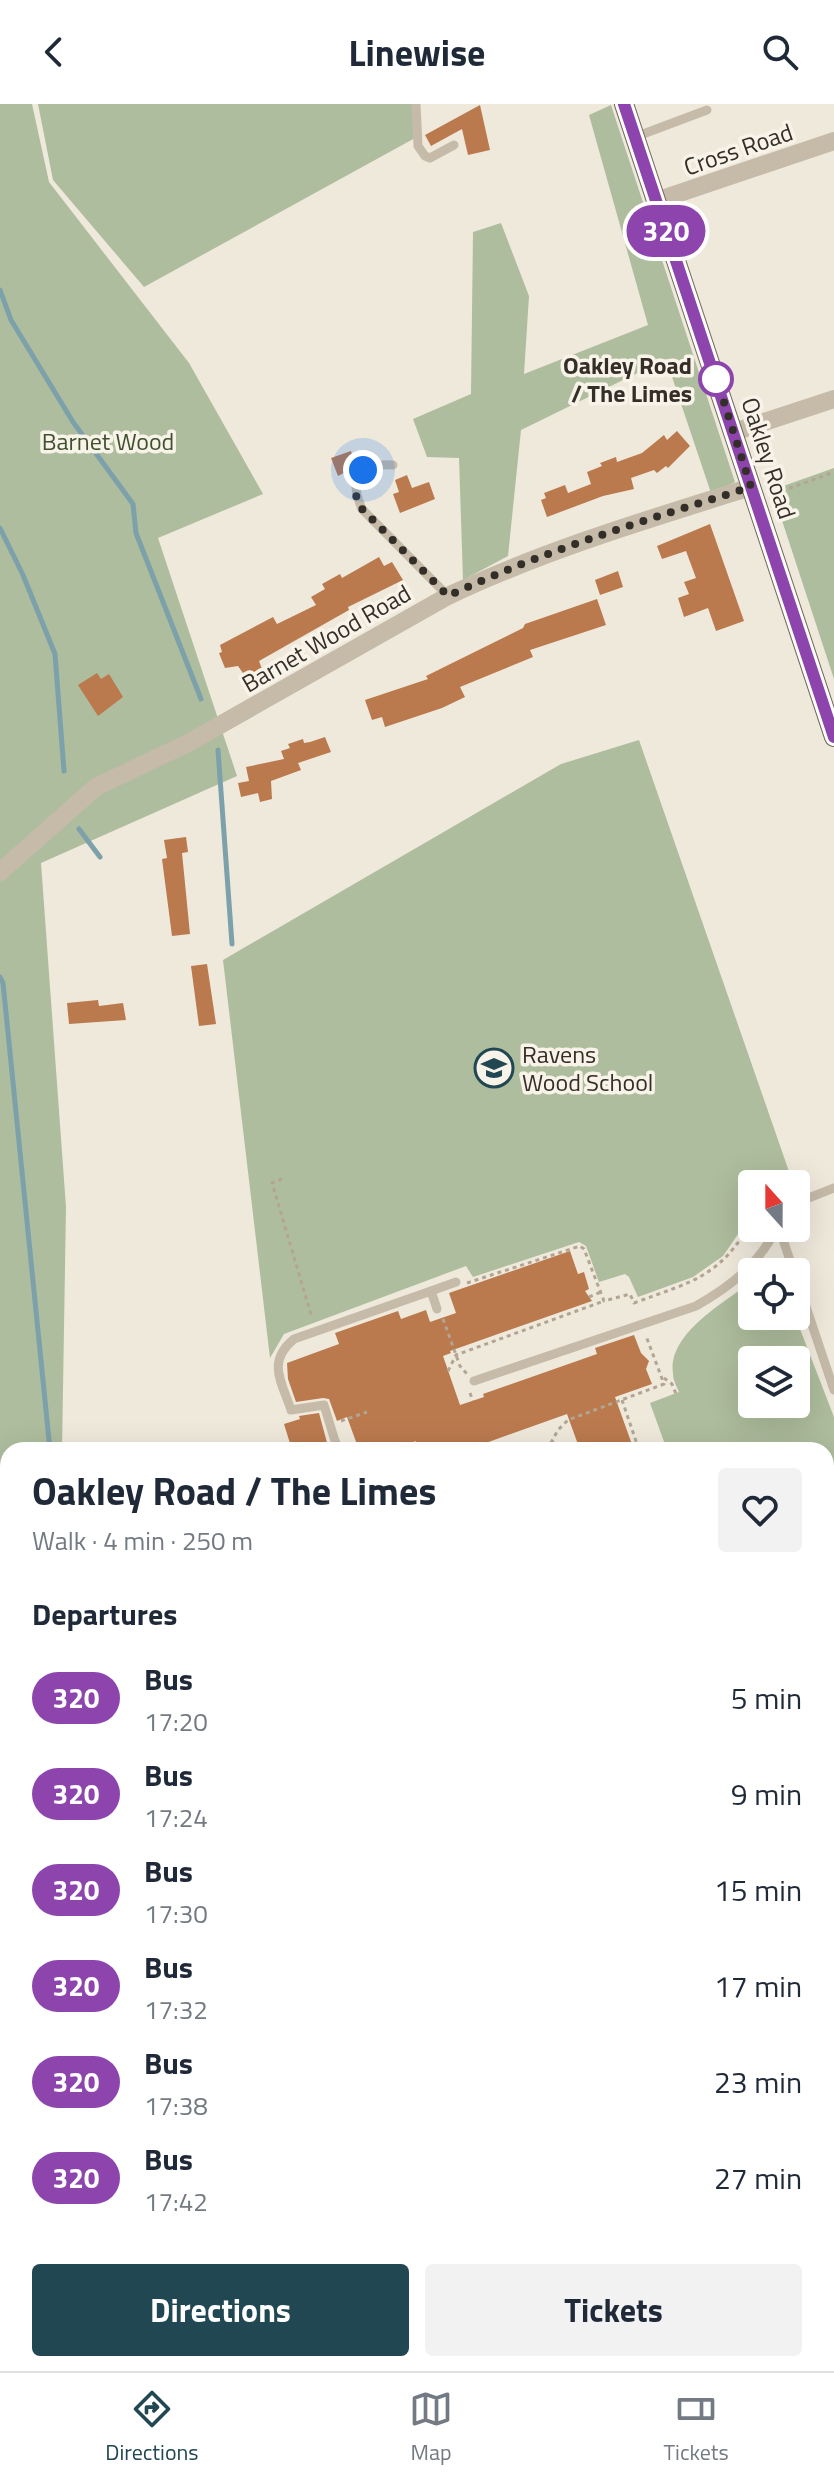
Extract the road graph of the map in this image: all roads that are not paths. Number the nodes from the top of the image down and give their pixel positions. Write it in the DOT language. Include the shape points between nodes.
graph roads {
  1 [pos="416,104"];
  2 [pos="624,104"];
  3 [pos="707,110"];
  4 [pos="635,137"];
  5 [pos="834,141"];
  6 [pos="454,145"];
  7 [pos="656,201"];
  8 [pos="834,399"];
  9 [pos="734,432"];
  10 [pos="393,465"];
  11 [pos="754,494"];
  12 [pos="448,596"];
  13 [pos="834,737"];
  14 [pos="0,872"];
  15 [pos="834,1188"];
  16 [pos="810,1196"];
  17 [pos="768,1242"];
  18 [pos="456,1282"];
  19 [pos="431,1291"];
  20 [pos="437,1309"];
  21 [pos="810,1319"];
  22 [pos="474,1381"];
  23 [pos="834,1390"];
  24 [pos="337,1442"];
  1 -- 6 [label="lane" via="420,152 430,158"];
  2 -- 4 [label="main road, Oakley Road"];
  3 -- 4 [label="lane"];
  4 -- 7 [label="main road, Oakley Road"];
  5 -- 7 [label="street, Cross Road"];
  7 -- 9 [label="main road, Oakley Road"];
  8 -- 9 [label="street"];
  9 -- 11 [label="main road, Oakley Road"];
  10 -- 12 [label="lane" via="363,470 355,480 355,493 362,509"];
  11 -- 12 [label="street, Barnet Wood Road" via="563,548"];
  11 -- 13 [label="main road, Oakley Road"];
  12 -- 14 [label="street, Barnet Wood Road" via="190,742 96,787"];
  15 -- 16 [label="lane"];
  17 -- 22 [label="lane" via="749,1269 696,1306"];
  18 -- 19 [label="lane"];
  19 -- 20 [label="lane"];
  19 -- 24 [label="lane" via="284,1347 277,1367 291,1410 324,1405"];
  21 -- 23 [label="lane"];
}
